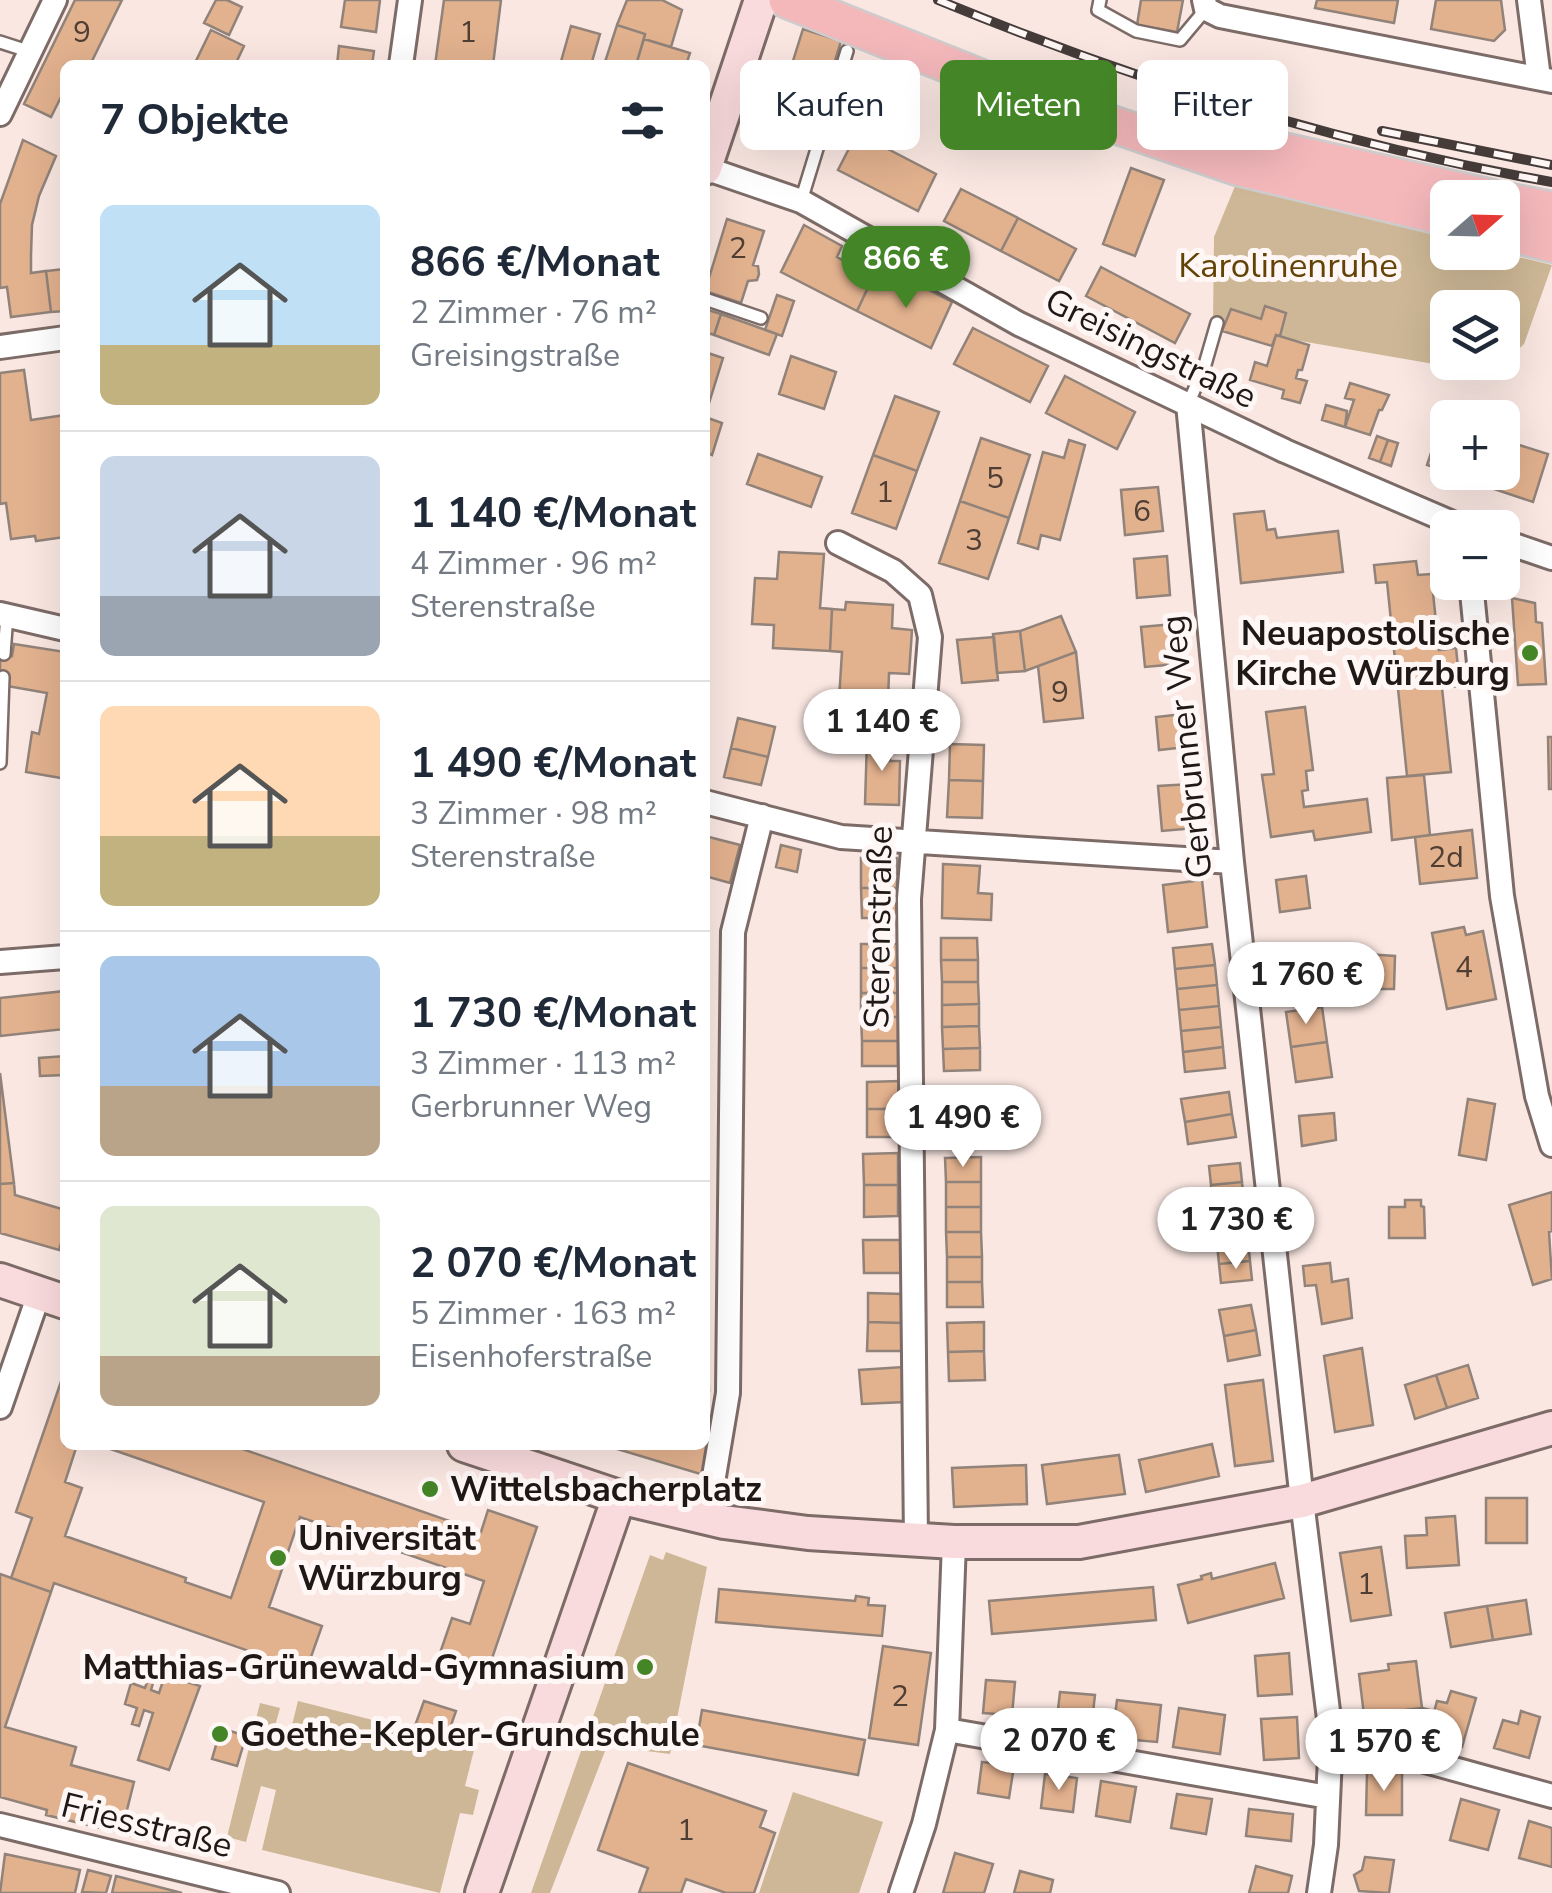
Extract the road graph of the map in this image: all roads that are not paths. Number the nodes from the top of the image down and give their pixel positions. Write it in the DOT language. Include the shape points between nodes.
graph roads {
  1 [pos="54,0"];
  2 [pos="410,0"];
  3 [pos="761,0"];
  4 [pos="850,0"];
  5 [pos="1100,0"];
  6 [pos="1529,0"];
  7 [pos="795,3"];
  8 [pos="1205,4"];
  9 [pos="0,42"];
  10 [pos="847,51"];
  11 [pos="30,52"];
  12 [pos="402,60"];
  13 [pos="1546,79"];
  14 [pos="0,114"];
  15 [pos="710,153"];
  16 [pos="710,170"];
  17 [pos="1430,184"];
  18 [pos="801,200"];
  19 [pos="1520,204"];
  20 [pos="1552,210"];
  21 [pos="1430,214"];
  22 [pos="1520,236"];
  23 [pos="1552,244"];
  24 [pos="710,301"];
  25 [pos="760,318"];
  26 [pos="1217,323"];
  27 [pos="60,339"];
  28 [pos="0,347"];
  29 [pos="1188,404"];
  30 [pos="1430,513"];
  31 [pos="838,543"];
  32 [pos="1520,547"];
  33 [pos="1552,558"];
  34 [pos="1474,600"];
  35 [pos="4,615"];
  36 [pos="60,628"];
  37 [pos="4,654"];
  38 [pos="4,677"];
  39 [pos="0,763"];
  40 [pos="710,803"];
  41 [pos="762,816"];
  42 [pos="914,842"];
  43 [pos="1232,862"];
  44 [pos="60,956"];
  45 [pos="0,962"];
  46 [pos="1552,1145"];
  47 [pos="0,1280"];
  48 [pos="52,1298"];
  49 [pos="0,1407"];
  50 [pos="1552,1428"];
  51 [pos="479,1450"];
  52 [pos="618,1497"];
  53 [pos="1302,1501"];
  54 [pos="707,1518"];
  55 [pos="916,1540"];
  56 [pos="954,1542"];
  57 [pos="946,1730"];
  58 [pos="1331,1735"];
  59 [pos="1552,1796"];
  60 [pos="1328,1798"];
  61 [pos="0,1825"];
  62 [pos="278,1893"];
  63 [pos="482,1893"];
  64 [pos="901,1893"];
  65 [pos="1318,1893"];
  1 -- 11 [label="street"];
  2 -- 12 [label="street"];
  3 -- 15 [label="street"];
  4 -- 17 [label="main road" via="1009,64 1246,145"];
  5 -- 8 [label="lane" via="1098,10 1136,31 1180,40"];
  6 -- 13 [label="street"];
  7 -- 21 [label="main road" via="1237,167"];
  8 -- 13 [label="street" via="1220,16"];
  9 -- 11 [label="lane"];
  10 -- 18 [label="lane"];
  11 -- 14 [label="street"];
  16 -- 18 [label="street, Greisingstraße"];
  18 -- 29 [label="street, Greisingstraße" via="1019,324"];
  19 -- 20 [label="main road"];
  22 -- 23 [label="main road"];
  24 -- 25 [label="lane"];
  26 -- 29 [label="lane"];
  27 -- 28 [label="street"];
  29 -- 30 [label="street, Greisingstraße"];
  29 -- 43 [label="street, Gerbrunner Weg"];
  31 -- 42 [label="street, Sterenstraße" via="920,595 930,638"];
  32 -- 33 [label="street"];
  34 -- 46 [label="street" via="1502,896 1537,1096"];
  35 -- 36 [label="street"];
  35 -- 37 [label="lane"];
  38 -- 39 [label="lane"];
  40 -- 41 [label="street"];
  41 -- 42 [label="street" via="841,837"];
  41 -- 54 [label="street" via="733,932 728,1393"];
  42 -- 43 [label="street"];
  42 -- 55 [label="street, Sterenstraße" via="909,899"];
  43 -- 53 [label="street, Gerbrunner Weg"];
  44 -- 45 [label="street"];
  47 -- 48 [label="street"];
  48 -- 49 [label="street"];
  50 -- 53 [label="street"];
  51 -- 52 [label="street"];
  52 -- 54 [label="street"];
  52 -- 63 [label="street"];
  53 -- 56 [label="street" via="1078,1542"];
  53 -- 58 [label="street, Gerbrunner Weg"];
  54 -- 55 [label="street"];
  55 -- 56 [label="street"];
  56 -- 57 [label="street"];
  57 -- 60 [label="street"];
  57 -- 64 [label="street"];
  58 -- 59 [label="street"];
  58 -- 60 [label="street, Gerbrunner Weg"];
  60 -- 65 [label="street, Gerbrunner Weg"];
  61 -- 62 [label="street, Friesstraße"];
}
